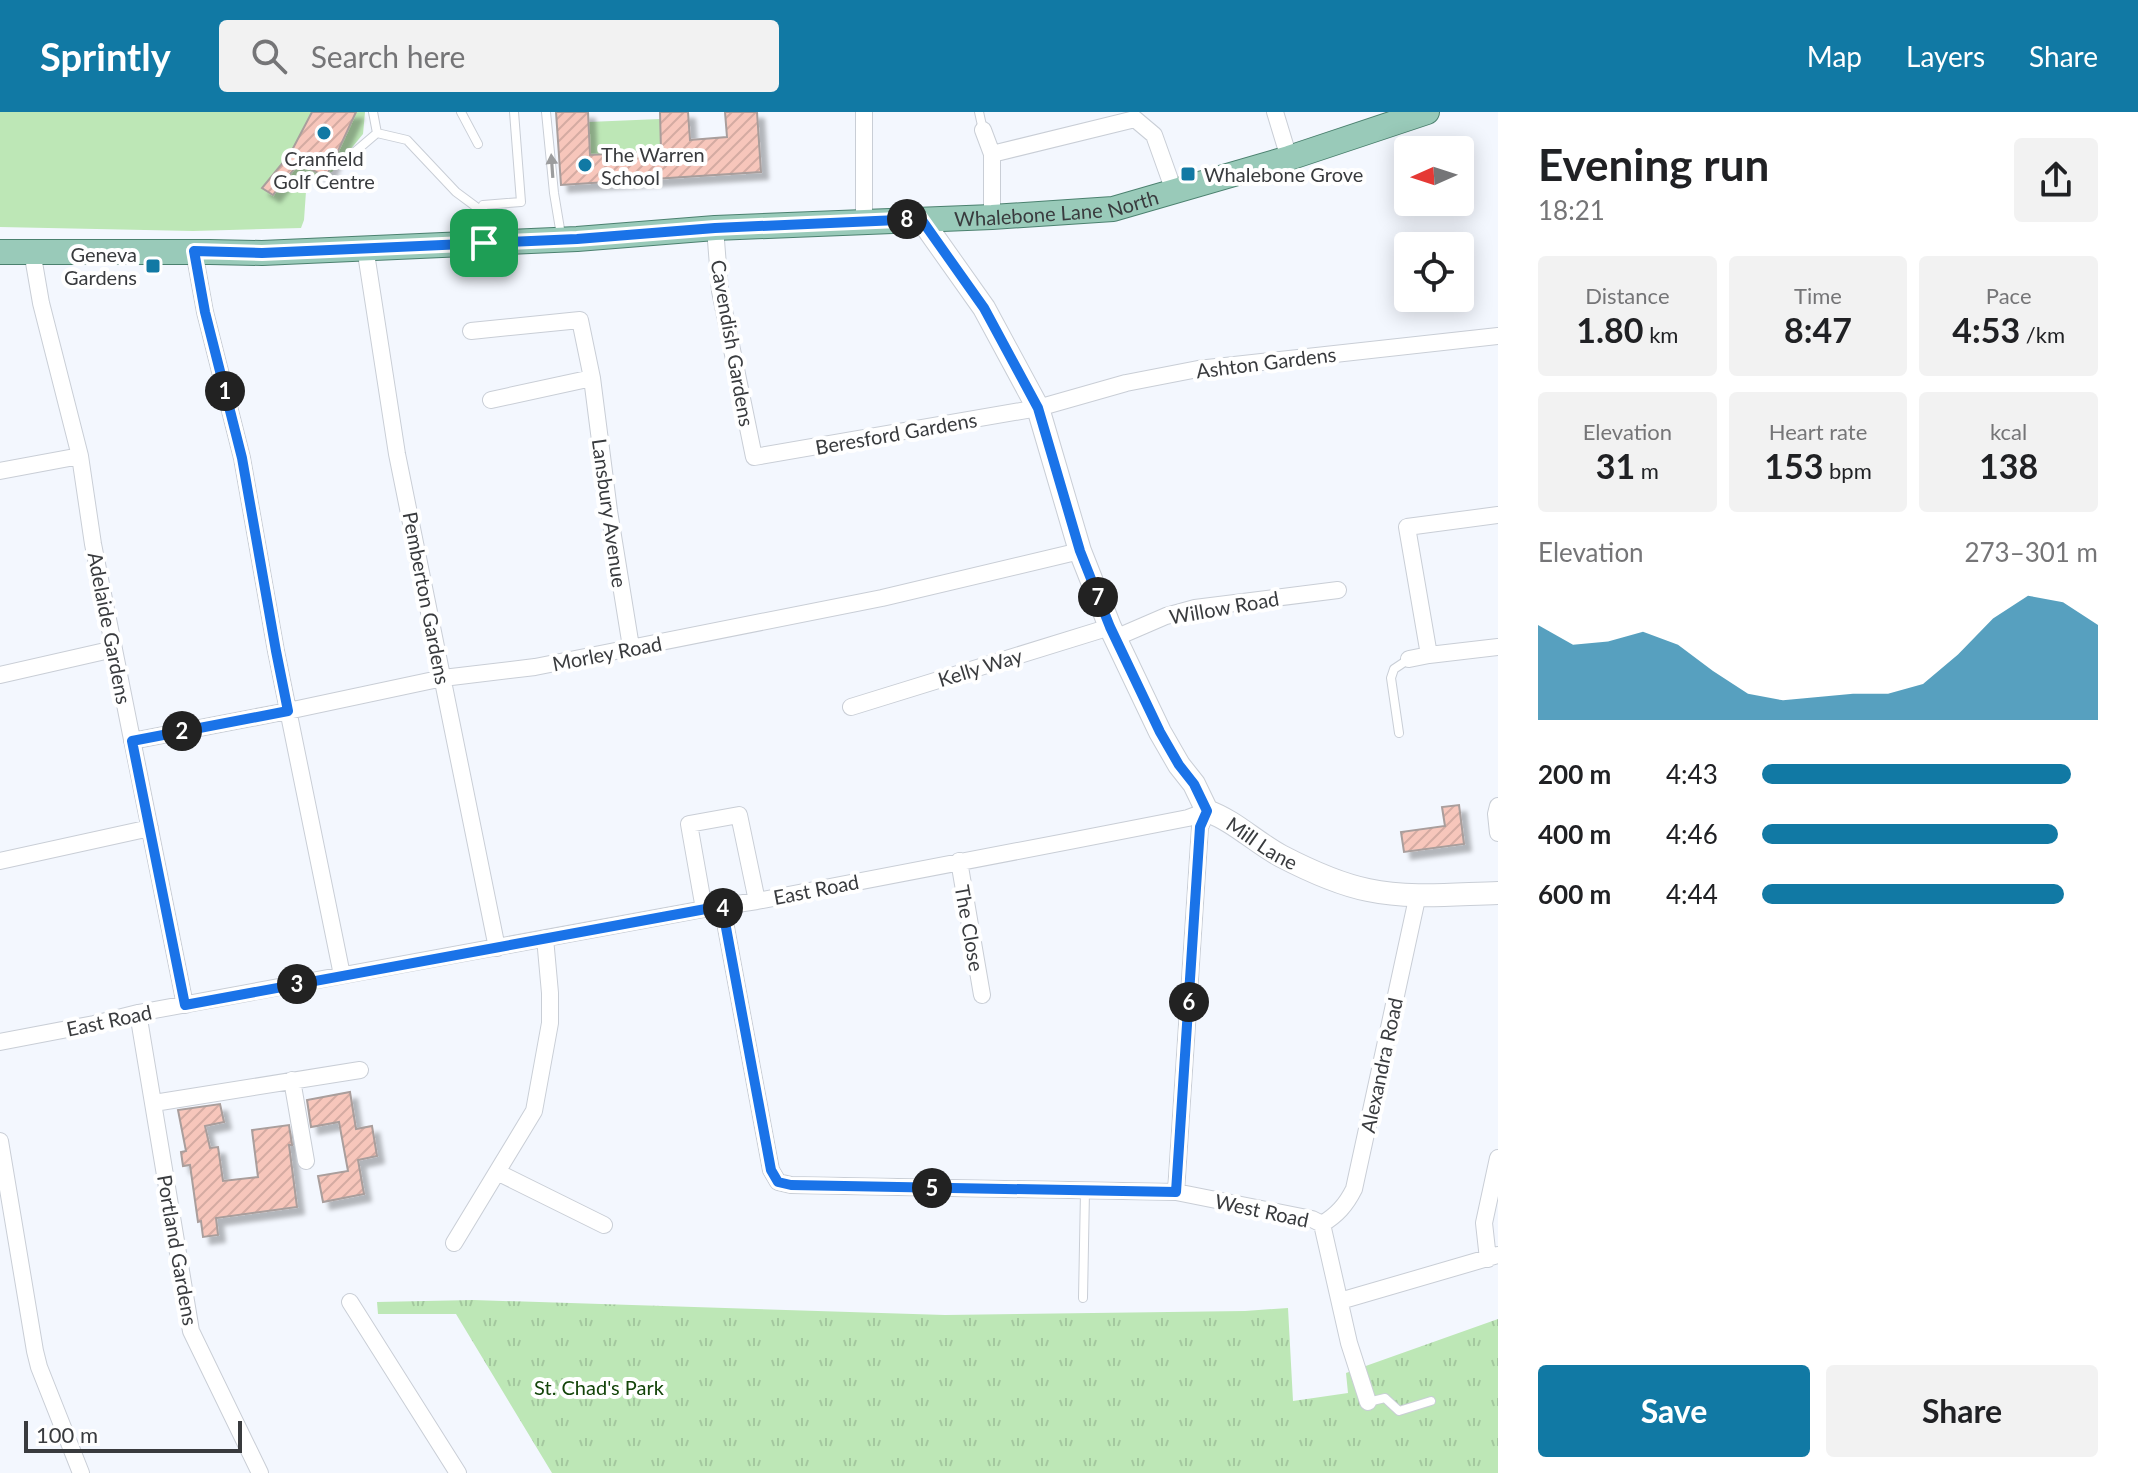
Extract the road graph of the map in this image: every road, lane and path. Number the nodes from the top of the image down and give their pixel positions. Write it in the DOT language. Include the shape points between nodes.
graph roads {
  1 [pos="373,112"];
  2 [pos="461,112"];
  3 [pos="514,112"];
  4 [pos="546,112"];
  5 [pos="864,112"];
  6 [pos="979,112"];
  7 [pos="1275,112"];
  8 [pos="1427,112"];
  9 [pos="983,130"];
  10 [pos="377,133"];
  11 [pos="478,144"];
  12 [pos="992,154"];
  13 [pos="1289,158"];
  14 [pos="343,162"];
  15 [pos="1174,191"];
  16 [pos="483,212"];
  17 [pos="992,217"];
  18 [pos="921,219"];
  19 [pos="864,221"];
  20 [pos="715,228"];
  21 [pos="560,230"];
  22 [pos="484,243"];
  23 [pos="365,247"];
  24 [pos="32,251"];
  25 [pos="194,251"];
  26 [pos="0,252"];
  27 [pos="471,331"];
  28 [pos="1498,336"];
  29 [pos="592,378"];
  30 [pos="491,400"];
  31 [pos="1038,408"];
  32 [pos="80,456"];
  33 [pos="754,457"];
  34 [pos="0,471"];
  35 [pos="1498,515"];
  36 [pos="1080,551"];
  37 [pos="1338,590"];
  38 [pos="1112,632"];
  39 [pos="631,647"];
  40 [pos="1498,647"];
  41 [pos="114,649"];
  42 [pos="1429,655"];
  43 [pos="1409,659"];
  44 [pos="0,675"];
  45 [pos="443,678"];
  46 [pos="851,707"];
  47 [pos="288,711"];
  48 [pos="1399,733"];
  49 [pos="132,741"];
  50 [pos="1498,806"];
  51 [pos="1207,811"];
  52 [pos="150,828"];
  53 [pos="1498,833"];
  54 [pos="0,861"];
  55 [pos="959,861"];
  56 [pos="1498,893"];
  57 [pos="1418,894"];
  58 [pos="757,901"];
  59 [pos="722,906"];
  60 [pos="704,909"];
  61 [pos="545,938"];
  62 [pos="497,948"];
  63 [pos="342,975"];
  64 [pos="982,995"];
  65 [pos="185,1005"];
  66 [pos="138,1013"];
  67 [pos="0,1042"];
  68 [pos="360,1070"];
  69 [pos="292,1080"];
  70 [pos="154,1103"];
  71 [pos="0,1141"];
  72 [pos="1498,1158"];
  73 [pos="306,1161"];
  74 [pos="497,1172"];
  75 [pos="1085,1191"];
  76 [pos="1176,1192"];
  77 [pos="1322,1224"];
  78 [pos="604,1225"];
  79 [pos="454,1243"];
  80 [pos="1493,1257"];
  81 [pos="1083,1298"];
  82 [pos="1340,1301"];
  83 [pos="350,1302"];
  84 [pos="1431,1401"];
  85 [pos="1368,1402"];
  86 [pos="81,1473"];
  87 [pos="260,1473"];
  88 [pos="458,1473"];
  1 -- 10 [label="lane"];
  2 -- 11 [label="lane"];
  3 -- 16 [label="lane" via="521,202 483,205"];
  21 -- 4 [label="lane, one-way"];
  5 -- 19 [label="street"];
  6 -- 9 [label="lane"];
  7 -- 13 [label="street"];
  8 -- 13 [label="main road, Whalebone Lane North"];
  9 -- 12 [label="street"];
  10 -- 14 [label="lane"];
  10 -- 16 [label="lane" via="407,140 456,192"];
  12 -- 15 [label="street" via="1135,119 1154,135"];
  12 -- 17 [label="street"];
  13 -- 15 [label="main road, Whalebone Lane North"];
  15 -- 17 [label="main road, Whalebone Lane North" via="1113,209"];
  16 -- 22 [label="lane"];
  17 -- 18 [label="main road, Whalebone Lane North"];
  18 -- 19 [label="main road, Whalebone Lane North"];
  18 -- 31 [label="street, Mill Lane" via="984,308"];
  19 -- 20 [label="main road, Whalebone Lane North"];
  20 -- 21 [label="main road, Whalebone Lane North"];
  20 -- 33 [label="street, Cavendish Gardens" via="720,291"];
  21 -- 22 [label="main road, Whalebone Lane North"];
  22 -- 23 [label="main road, Whalebone Lane North"];
  23 -- 25 [label="main road, Whalebone Lane North"];
  23 -- 45 [label="street, Pemberton Gardens" via="397,454"];
  24 -- 25 [label="main road, Whalebone Lane North"];
  24 -- 26 [label="main road, Whalebone Lane North"];
  24 -- 32 [label="street, Adelaide Gardens"];
  25 -- 47 [label="street" via="242,458"];
  27 -- 29 [label="street, Lansbury Avenue" via="580,320"];
  28 -- 31 [label="street, Ashton Gardens" via="1198,369"];
  29 -- 30 [label="street"];
  29 -- 39 [label="street, Lansbury Avenue"];
  31 -- 33 [label="street, Beresford Gardens"];
  31 -- 36 [label="street, Mill Lane"];
  32 -- 34 [label="street"];
  32 -- 41 [label="street, Adelaide Gardens"];
  35 -- 42 [label="street" via="1407,527"];
  36 -- 38 [label="street, Mill Lane"];
  36 -- 39 [label="street, Morley Road" via="882,598"];
  37 -- 38 [label="street, Willow Road" via="1195,608"];
  38 -- 46 [label="street, Kelly Way"];
  38 -- 51 [label="street, Mill Lane" via="1160,732"];
  39 -- 45 [label="street, Morley Road" via="535,667"];
  40 -- 42 [label="street"];
  41 -- 44 [label="street"];
  41 -- 49 [label="street, Adelaide Gardens"];
  42 -- 43 [label="street"];
  43 -- 48 [label="lane" via="1394,669 1391,678"];
  45 -- 47 [label="street, Morley Road"];
  45 -- 62 [label="street, Pemberton Gardens"];
  47 -- 49 [label="street, Morley Road"];
  47 -- 63 [label="street"];
  49 -- 52 [label="street, Adelaide Gardens"];
  50 -- 53 [label="street"];
  51 -- 55 [label="street, East Road"];
  51 -- 57 [label="street, Mill Lane" via="1279,855 1340,882"];
  51 -- 76 [label="street" via="1200,827"];
  52 -- 54 [label="street"];
  52 -- 65 [label="street, Adelaide Gardens"];
  55 -- 58 [label="street, East Road"];
  55 -- 64 [label="street, The Close"];
  56 -- 57 [label="street, Mill Lane"];
  57 -- 77 [label="street, Alexandra Road" via="1354,1189 1346,1204"];
  58 -- 59 [label="street, East Road"];
  58 -- 60 [label="street" via="739,815 689,824"];
  59 -- 60 [label="street, East Road"];
  59 -- 75 [label="street, West Road" via="771,1170 778,1182"];
  60 -- 61 [label="street, East Road"];
  61 -- 62 [label="street, East Road"];
  61 -- 74 [label="street" via="550,1023 534,1111"];
  62 -- 63 [label="street, East Road"];
  63 -- 65 [label="street, East Road"];
  65 -- 66 [label="street, East Road"];
  66 -- 67 [label="street, East Road"];
  66 -- 70 [label="street, Portland Gardens"];
  68 -- 69 [label="street"];
  69 -- 70 [label="street"];
  69 -- 73 [label="street"];
  70 -- 87 [label="street, Portland Gardens" via="191,1331"];
  71 -- 86 [label="street" via="35,1351"];
  72 -- 80 [label="street" via="1484,1223"];
  74 -- 78 [label="street"];
  74 -- 79 [label="street"];
  75 -- 76 [label="street, West Road"];
  75 -- 81 [label="lane"];
  76 -- 77 [label="street, West Road"];
  77 -- 82 [label="street, West Road"];
  80 -- 82 [label="street"];
  82 -- 85 [label="street, West Road"];
  83 -- 88 [label="street"];
  84 -- 85 [label="lane" via="1399,1411 1385,1398"];
}
